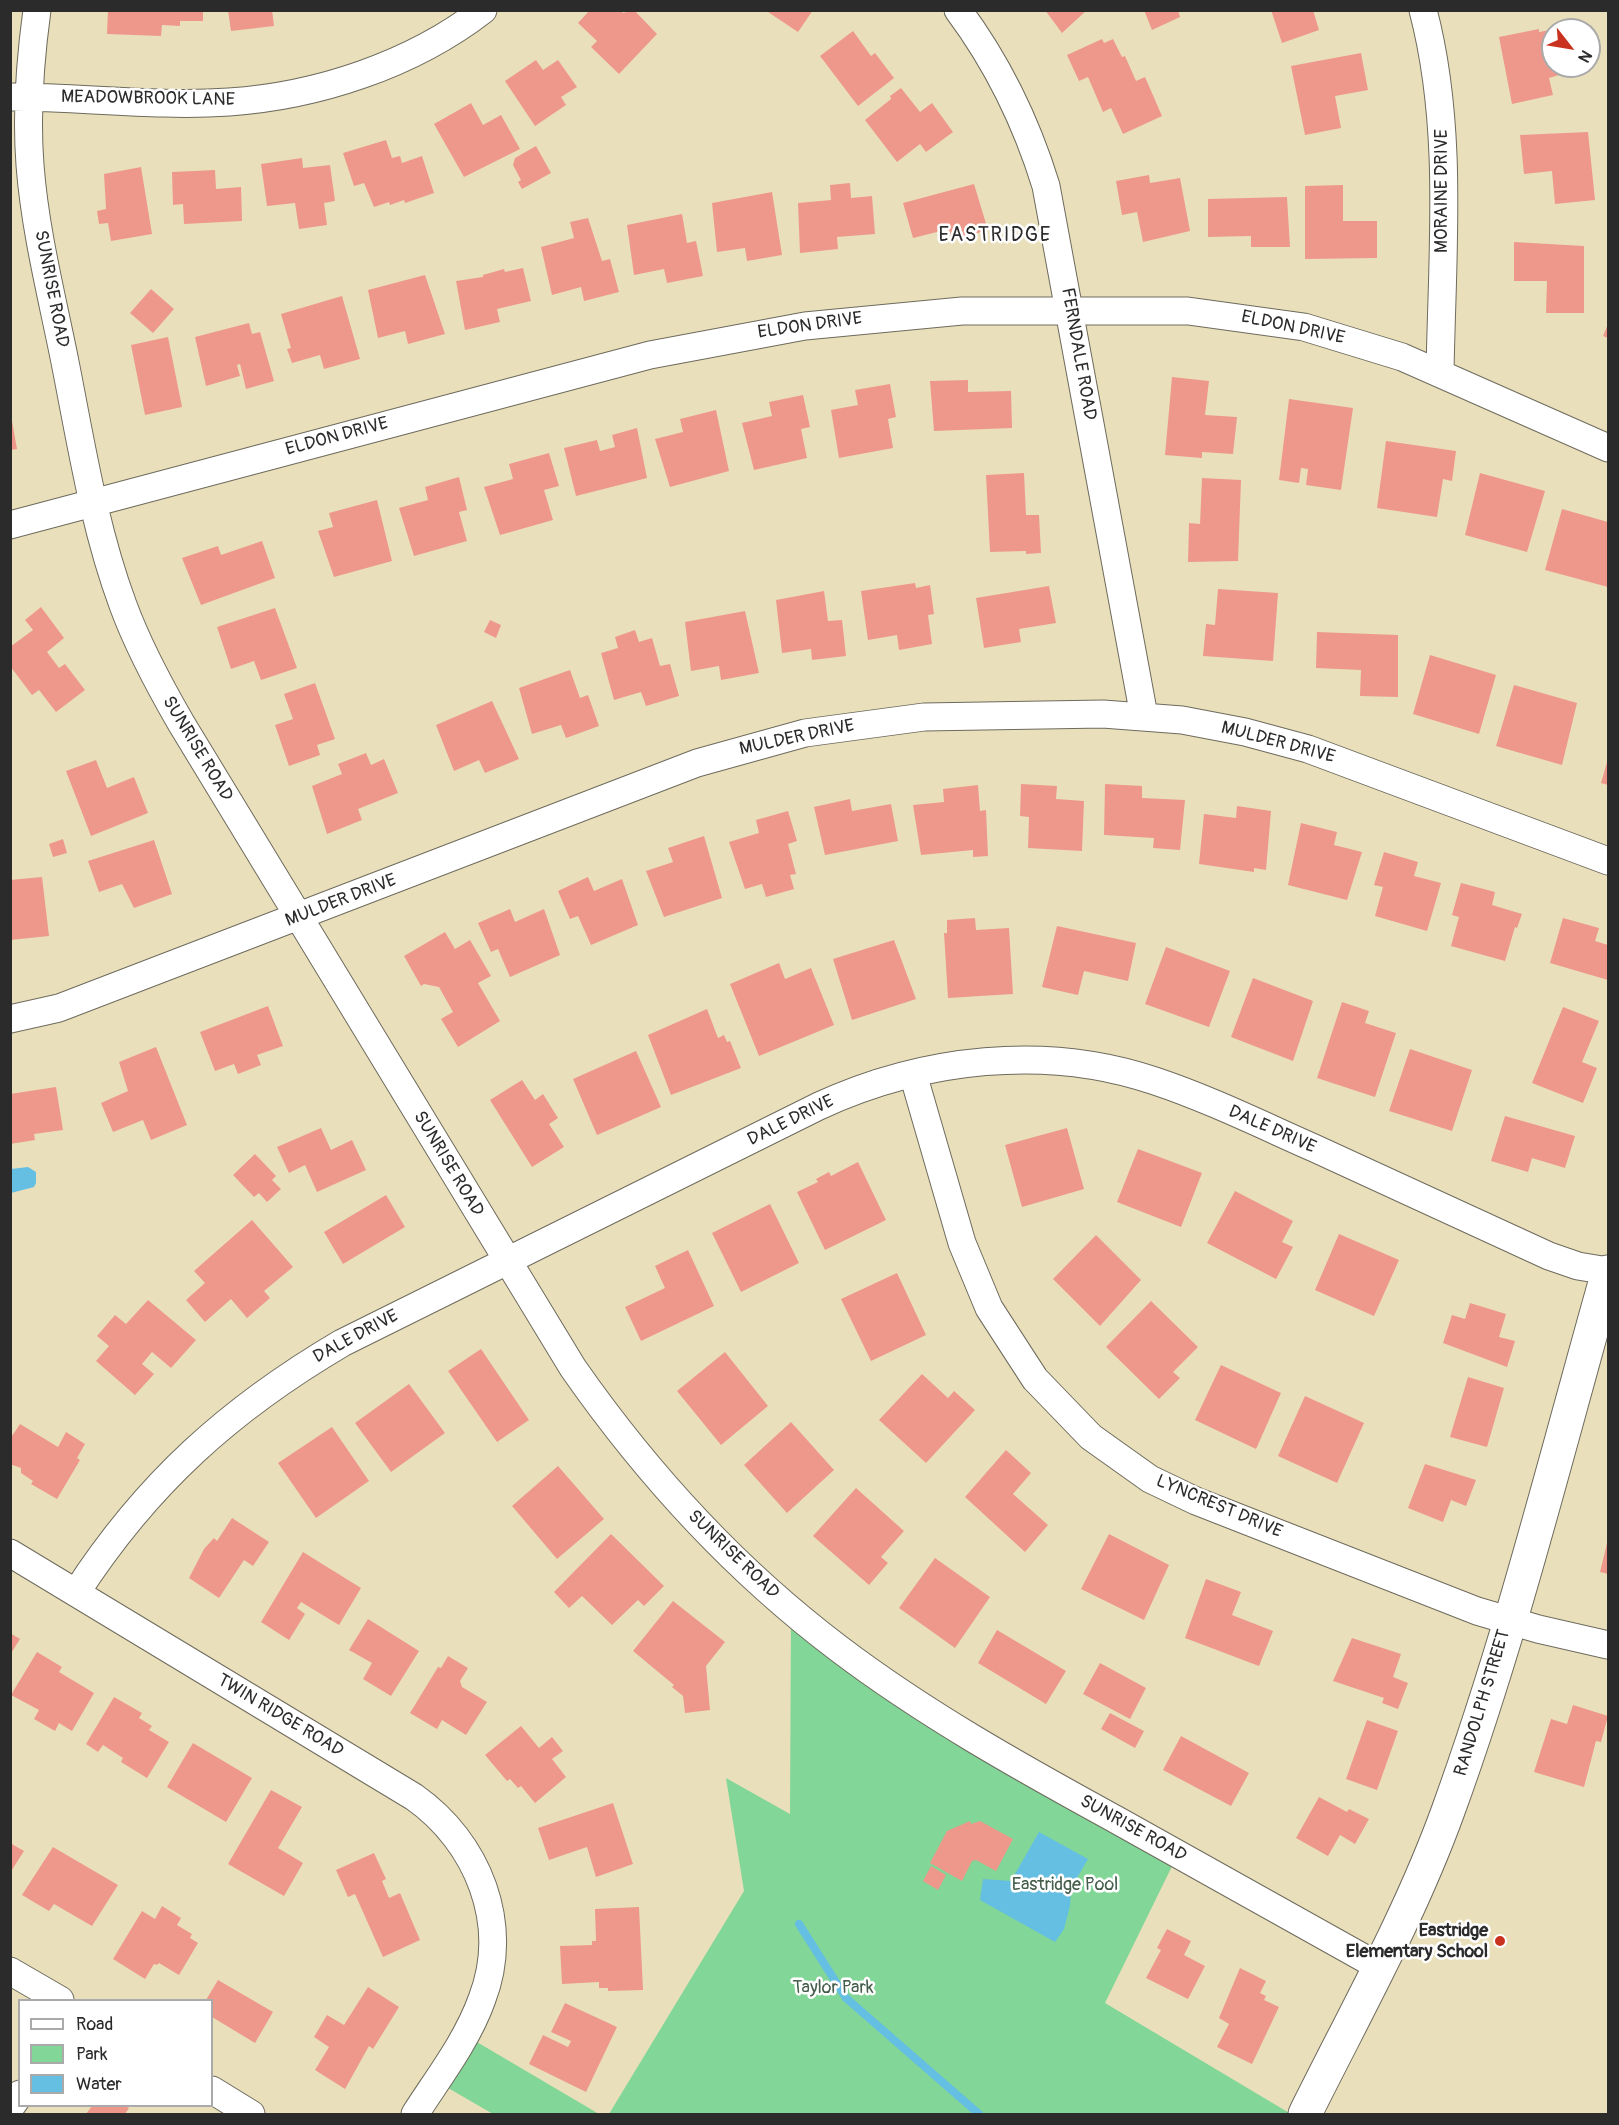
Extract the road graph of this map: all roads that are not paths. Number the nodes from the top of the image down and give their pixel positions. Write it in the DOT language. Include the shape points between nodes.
graph roads {
  1 [pos="37,10"];
  2 [pos="483,10"];
  3 [pos="958,10"];
  4 [pos="1423,10"];
  5 [pos="20,98"];
  6 [pos="1070,310"];
  7 [pos="1440,373"];
  8 [pos="1608,448"];
  9 [pos="93,505"];
  10 [pos="10,525"];
  11 [pos="1144,716"];
  12 [pos="1608,861"];
  13 [pos="298,918"];
  14 [pos="10,1019"];
  15 [pos="913,1074"];
  16 [pos="507,1261"];
  17 [pos="1608,1272"];
  18 [pos="10,1553"];
  19 [pos="76,1593"];
  20 [pos="1509,1621"];
  21 [pos="1608,1645"];
  22 [pos="1378,1966"];
  23 [pos="10,1971"];
  24 [pos="57,1999"];
  25 [pos="213,2091"];
  26 [pos="251,2115"];
  27 [pos="415,2115"];
  28 [pos="1305,2115"];
  1 -- 5 [label="street, SUNRISE ROAD"];
  2 -- 5 [label="street, MEADOWBROOK LANE" via="431,43 383,66 278,96 208,102"];
  3 -- 6 [label="street, FERNDALE ROAD" via="1009,88 1031,139 1046,186"];
  4 -- 7 [label="street, MORAINE DRIVE" via="1439,91 1443,152"];
  5 -- 9 [label="street, SUNRISE ROAD" via="38,229"];
  6 -- 7 [label="street, ELDON DRIVE" via="1188,312 1258,319 1333,334"];
  6 -- 9 [label="street, ELDON DRIVE" via="878,317 701,344 511,390"];
  6 -- 11 [label="street, FERNDALE ROAD"];
  7 -- 8 [label="street, ELDON DRIVE"];
  9 -- 10 [label="street, ELDON DRIVE"];
  9 -- 13 [label="street, SUNRISE ROAD" via="122,604 149,666"];
  11 -- 12 [label="street, MULDER DRIVE" via="1214,726 1308,749"];
  11 -- 13 [label="street, MULDER DRIVE" via="924,717 845,726 765,742 698,763"];
  13 -- 14 [label="street, MULDER DRIVE" via="59,1008"];
  13 -- 16 [label="street, SUNRISE ROAD"];
  15 -- 16 [label="street, DALE DRIVE" via="835,1099"];
  15 -- 17 [label="street, DALE DRIVE" via="972,1063 1022,1060 1077,1063 1126,1072 1180,1090 1549,1256"];
  15 -- 20 [label="street, LYNCREST DRIVE" via="976,1282 1018,1355 1073,1420 1130,1466 1188,1498"];
  16 -- 19 [label="street, DALE DRIVE" via="342,1342 246,1405 163,1480"];
  16 -- 22 [label="street, SUNRISE ROAD" via="573,1368 634,1449 692,1517 802,1620 874,1675 961,1732"];
  17 -- 20 [label="street, RANDOLPH STREET"];
  18 -- 19 [label="street, TWIN RIDGE ROAD"];
  19 -- 27 [label="street, TWIN RIDGE ROAD" via="427,1806 469,1854 483,1884 491,1927 490,1970 481,2002 465,2035"];
  20 -- 21 [label="street, LYNCREST DRIVE"];
  20 -- 22 [label="street, RANDOLPH STREET" via="1448,1813"];
  22 -- 28 [label="street, RANDOLPH STREET"];
  23 -- 24 [label="street"];
  25 -- 26 [label="street"];
}
